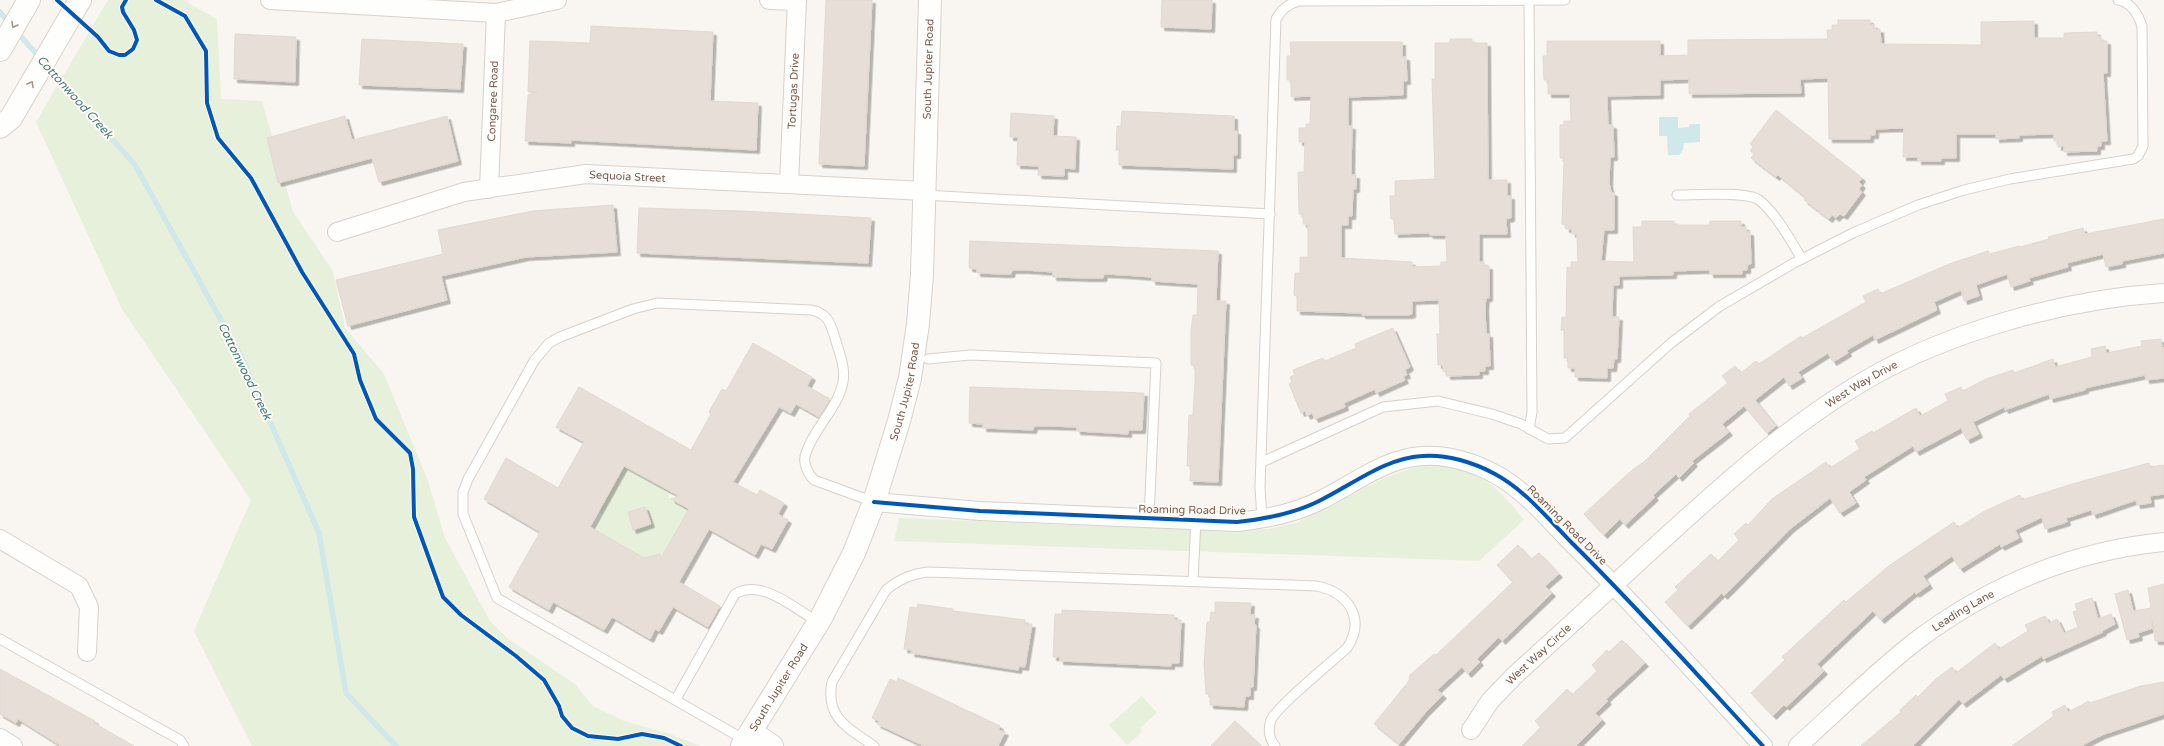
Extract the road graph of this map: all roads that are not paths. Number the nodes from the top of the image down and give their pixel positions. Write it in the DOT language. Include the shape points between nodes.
graph roads {
  1 [pos="29,0"];
  2 [pos="80,0"];
  3 [pos="270,0"];
  4 [pos="557,0"];
  5 [pos="769,0"];
  6 [pos="930,0"];
  7 [pos="1529,0"];
  8 [pos="1565,0"];
  9 [pos="2118,0"];
  10 [pos="797,1"];
  11 [pos="496,13"];
  12 [pos="0,50"];
  13 [pos="5,122"];
  14 [pos="789,183"];
  15 [pos="489,189"];
  16 [pos="924,193"];
  17 [pos="1677,195"];
  18 [pos="1270,214"];
  19 [pos="337,232"];
  20 [pos="1802,259"];
  21 [pos="2164,293"];
  22 [pos="928,359"];
  23 [pos="1529,429"];
  24 [pos="1262,462"];
  25 [pos="874,502"];
  26 [pos="1150,518"];
  27 [pos="1262,519"];
  28 [pos="1196,520"];
  29 [pos="0,539"];
  30 [pos="2164,542"];
  31 [pos="1192,581"];
  32 [pos="1614,585"];
  33 [pos="818,622"];
  34 [pos="0,639"];
  35 [pos="87,652"];
  36 [pos="676,700"];
  37 [pos="1470,730"];
  38 [pos="0,738"];
  39 [pos="746,739"];
  40 [pos="13,746"];
  41 [pos="184,746"];
  42 [pos="772,746"];
  43 [pos="874,746"];
  44 [pos="1275,746"];
  45 [pos="1763,746"];
  46 [pos="1798,746"];
  1 -- 12 [label="street, one-way"];
  13 -- 2 [label="street, one-way"];
  3 -- 11 [label="street"];
  4 -- 11 [label="street"];
  5 -- 10 [label="street"];
  6 -- 16 [label="street, South Jupiter Road"];
  7 -- 8 [label="lane"];
  7 -- 18 [label="lane" via="1298,1 1289,4 1276,19"];
  7 -- 23 [label="lane" via="1532,412"];
  9 -- 20 [label="lane" via="2131,7 2138,15 2142,26 2143,146 2138,156 2128,160 2010,179 1964,190 1918,205 1853,233"];
  10 -- 14 [label="street, Tortugas Drive"];
  11 -- 15 [label="street, Congaree Road"];
  14 -- 15 [label="street, Sequoia Street" via="586,174"];
  14 -- 16 [label="street, Sequoia Street"];
  15 -- 19 [label="street, Sequoia Street" via="464,192"];
  16 -- 18 [label="lane"];
  16 -- 25 [label="street, South Jupiter Road" via="922,274 910,378"];
  17 -- 20 [label="lane" via="1739,195 1758,199 1781,225"];
  18 -- 24 [label="lane"];
  20 -- 23 [label="lane" via="1720,306 1677,338 1565,438 1548,439"];
  21 -- 32 [label="street, West Way Drive" via="2133,295 2046,312 1960,336 1907,358 1847,392 1786,434 1721,486"];
  22 -- 26 [label="lane" via="970,355 1156,363"];
  23 -- 24 [label="lane" via="1492,414 1438,401 1383,407"];
  24 -- 27 [label="lane"];
  25 -- 26 [label="street, Roaming Road Drive" via="980,511"];
  25 -- 33 [label="street, South Jupiter Road" via="854,553"];
  25 -- 36 [label="lane" via="814,480 808,474 805,454 838,396 844,372 830,321 819,312 657,304 560,336 548,343 534,361 468,479 463,492 463,514 497,598"];
  26 -- 28 [label="street, Roaming Road Drive"];
  27 -- 28 [label="street, Roaming Road Drive" via="1237,522"];
  27 -- 32 [label="street, Roaming Road Drive" via="1298,510 1320,501 1398,461 1421,456 1463,460 1495,474 1521,492"];
  28 -- 31 [label="lane"];
  29 -- 35 [label="street" via="79,586 90,606"];
  30 -- 46 [label="street, Leading Lane" via="2134,545 2076,558 1990,593 1916,641"];
  31 -- 43 [label="lane" via="928,572 912,574 898,580 886,590 832,682 830,695 837,718"];
  31 -- 44 [label="lane" via="1317,586 1334,591 1350,606 1355,616 1356,628 1353,639 1347,648 1276,712 1269,728"];
  32 -- 37 [label="street, West Way Circle" via="1504,686"];
  32 -- 45 [label="street, Roaming Road Drive"];
  33 -- 36 [label="lane" via="768,592 754,588 735,594"];
  33 -- 39 [label="street, South Jupiter Road"];
  34 -- 41 [label="lane" via="180,740"];
  36 -- 39 [label="lane"];
  38 -- 40 [label="street"];
  39 -- 42 [label="street"];
}
